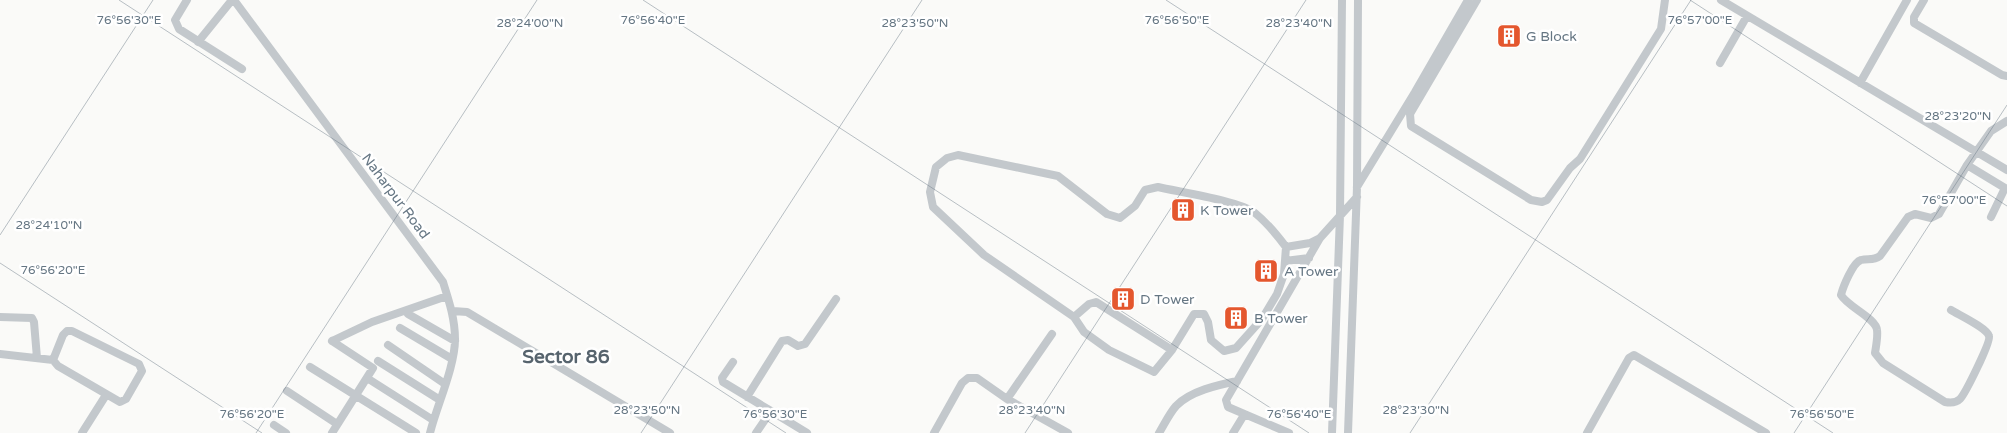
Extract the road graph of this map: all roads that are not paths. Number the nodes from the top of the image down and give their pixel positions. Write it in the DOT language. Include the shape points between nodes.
graph roads {
  1 [pos="187,0"];
  2 [pos="233,0"];
  3 [pos="1342,0"];
  4 [pos="1358,0"];
  5 [pos="1468,0"];
  6 [pos="1477,0"];
  7 [pos="1664,0"];
  8 [pos="1721,0"];
  9 [pos="1907,0"];
  10 [pos="1924,0"];
  11 [pos="1747,16"];
  12 [pos="198,42"];
  13 [pos="1720,63"];
  14 [pos="242,68"];
  15 [pos="2007,76"];
  16 [pos="1860,83"];
  17 [pos="2007,122"];
  18 [pos="1976,152"];
  19 [pos="1968,165"];
  20 [pos="2007,170"];
  21 [pos="1357,187"];
  22 [pos="1357,197"];
  23 [pos="1340,215"];
  24 [pos="1991,216"];
  25 [pos="1320,238"];
  26 [pos="1286,247"];
  27 [pos="1309,258"];
  28 [pos="1285,261"];
  29 [pos="447,296"];
  30 [pos="836,299"];
  31 [pos="1951,310"];
  32 [pos="452,311"];
  33 [pos="408,314"];
  34 [pos="0,317"];
  35 [pos="1074,317"];
  36 [pos="400,328"];
  37 [pos="1052,334"];
  38 [pos="455,341"];
  39 [pos="388,345"];
  40 [pos="1172,350"];
  41 [pos="0,354"];
  42 [pos="37,358"];
  43 [pos="452,359"];
  44 [pos="53,360"];
  45 [pos="378,361"];
  46 [pos="733,362"];
  47 [pos="310,367"];
  48 [pos="367,378"];
  49 [pos="1237,381"];
  50 [pos="445,384"];
  51 [pos="287,390"];
  52 [pos="106,395"];
  53 [pos="356,396"];
  54 [pos="747,397"];
  55 [pos="1006,399"];
  56 [pos="440,400"];
  57 [pos="771,411"];
  58 [pos="1244,415"];
  59 [pos="433,420"];
  60 [pos="338,424"];
  61 [pos="274,425"];
  62 [pos="1056,425"];
  63 [pos="82,433"];
  64 [pos="286,433"];
  65 [pos="332,433"];
  66 [pos="416,433"];
  67 [pos="430,433"];
  68 [pos="670,433"];
  69 [pos="756,433"];
  70 [pos="807,433"];
  71 [pos="934,433"];
  72 [pos="1049,433"];
  73 [pos="1068,433"];
  74 [pos="1159,433"];
  75 [pos="1233,433"];
  76 [pos="1289,433"];
  77 [pos="1332,433"];
  78 [pos="1348,433"];
  79 [pos="1587,433"];
  80 [pos="1766,433"];
  1 -- 12 [label="street" via="177,14 175,24"];
  2 -- 12 [label="street"];
  2 -- 29 [label="street, Naharpur Road" via="424,254 443,282"];
  3 -- 23 [label="street"];
  4 -- 21 [label="street"];
  5 -- 21 [label="street"];
  6 -- 7 [label="street" via="1410,114 1411,126 1531,200 1542,202 1580,159 1661,29"];
  8 -- 11 [label="street"];
  9 -- 16 [label="street"];
  10 -- 15 [label="street" via="1914,23"];
  11 -- 13 [label="street"];
  11 -- 16 [label="street"];
  12 -- 14 [label="street"];
  16 -- 18 [label="street"];
  17 -- 18 [label="street" via="1991,131"];
  18 -- 19 [label="street"];
  18 -- 20 [label="street"];
  19 -- 24 [label="street" via="2005,188"];
  19 -- 31 [label="street" via="1939,214 1931,218 1915,214 1908,217 1880,256 1875,260 1857,262 1841,295 1845,302 1875,323 1878,328 1875,353 1883,363 1950,403 1960,399 1989,342 1985,330"];
  21 -- 22 [label="street"];
  22 -- 23 [label="street"];
  22 -- 78 [label="street"];
  23 -- 25 [label="street"];
  23 -- 77 [label="street"];
  25 -- 26 [label="street"];
  25 -- 27 [label="street"];
  26 -- 28 [label="street"];
  26 -- 35 [label="street" via="1254,212 1239,205 1158,187 1146,190 1135,206 1120,218 1108,214 1058,176 958,155 947,158 936,168 930,192 933,207 984,255"];
  27 -- 28 [label="street"];
  27 -- 49 [label="street"];
  28 -- 40 [label="street" via="1277,294 1262,319 1236,348 1224,351 1211,340 1204,314 1194,314"];
  29 -- 32 [label="street, Naharpur Road"];
  29 -- 48 [label="street" via="372,322 332,341 372,368"];
  30 -- 54 [label="street" via="805,344 798,346 788,340 782,341"];
  32 -- 38 [label="street, Naharpur Road"];
  32 -- 68 [label="street" via="467,312"];
  33 -- 38 [label="street"];
  34 -- 42 [label="street" via="32,318"];
  35 -- 40 [label="street" via="1096,302"];
  35 -- 40 [label="street" via="1084,332 1109,350 1154,372"];
  36 -- 43 [label="street"];
  37 -- 55 [label="street"];
  38 -- 43 [label="street, Naharpur Road"];
  39 -- 50 [label="street"];
  41 -- 42 [label="street"];
  42 -- 44 [label="street"];
  43 -- 50 [label="street, Naharpur Road"];
  44 -- 52 [label="street"];
  44 -- 52 [label="street" via="63,335 72,331 139,364 142,371 126,399 120,402"];
  45 -- 56 [label="street"];
  46 -- 54 [label="street" via="722,382"];
  47 -- 53 [label="street"];
  48 -- 53 [label="street"];
  48 -- 59 [label="street"];
  49 -- 58 [label="street" via="1226,404"];
  49 -- 74 [label="street" via="1209,387 1184,400 1176,406"];
  50 -- 56 [label="street, Naharpur Road"];
  51 -- 60 [label="street"];
  52 -- 63 [label="street"];
  53 -- 60 [label="street"];
  53 -- 66 [label="street"];
  54 -- 57 [label="street"];
  55 -- 62 [label="street"];
  55 -- 71 [label="street" via="977,378 968,378"];
  56 -- 59 [label="street, Naharpur Road"];
  57 -- 69 [label="street"];
  57 -- 70 [label="street"];
  58 -- 75 [label="street"];
  58 -- 76 [label="street"];
  59 -- 67 [label="street, Naharpur Road"];
  60 -- 65 [label="street"];
  61 -- 64 [label="street"];
  62 -- 72 [label="street"];
  62 -- 73 [label="street"];
  79 -- 80 [label="street" via="1628,358 1634,355"];
}
